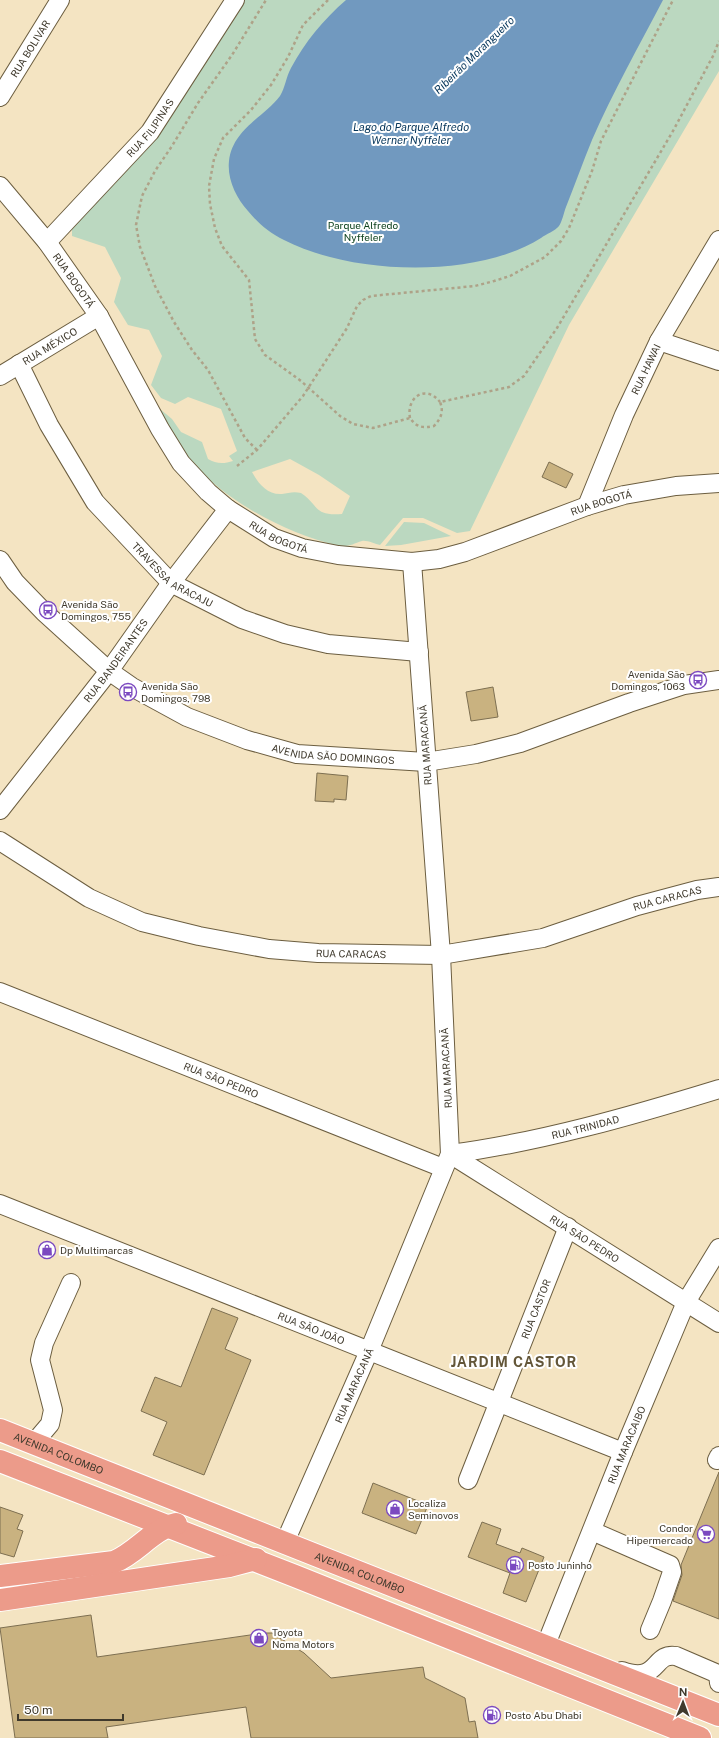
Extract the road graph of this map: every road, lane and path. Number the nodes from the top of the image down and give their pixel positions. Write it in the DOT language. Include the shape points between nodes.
graph roads {
  1 [pos="60,0"];
  2 [pos="266,0"];
  3 [pos="328,0"];
  4 [pos="673,0"];
  5 [pos="229,2"];
  6 [pos="719,41"];
  7 [pos="0,97"];
  8 [pos="0,186"];
  9 [pos="719,240"];
  10 [pos="47,242"];
  11 [pos="99,316"];
  12 [pos="658,341"];
  13 [pos="719,362"];
  14 [pos="19,364"];
  15 [pos="0,376"];
  16 [pos="309,387"];
  17 [pos="440,402"];
  18 [pos="410,418"];
  19 [pos="257,450"];
  20 [pos="237,466"];
  21 [pos="719,483"];
  22 [pos="587,506"];
  23 [pos="228,509"];
  24 [pos="0,560"];
  25 [pos="412,562"];
  26 [pos="171,583"];
  27 [pos="419,652"];
  28 [pos="109,671"];
  29 [pos="719,680"];
  30 [pos="426,762"];
  31 [pos="0,810"];
  32 [pos="0,841"];
  33 [pos="719,887"];
  34 [pos="441,955"];
  35 [pos="0,992"];
  36 [pos="719,1089"];
  37 [pos="497,1148"];
  38 [pos="446,1161"];
  39 [pos="486,1176"];
  40 [pos="0,1204"];
  41 [pos="568,1227"];
  42 [pos="719,1248"];
  43 [pos="70,1283"];
  44 [pos="686,1302"];
  45 [pos="719,1323"];
  46 [pos="369,1351"];
  47 [pos="498,1402"];
  48 [pos="0,1430"];
  49 [pos="33,1444"];
  50 [pos="623,1452"];
  51 [pos="0,1453"];
  52 [pos="0,1462"];
  53 [pos="468,1480"];
  54 [pos="166,1527"];
  55 [pos="592,1531"];
  56 [pos="285,1542"];
  57 [pos="254,1560"];
  58 [pos="0,1576"];
  59 [pos="0,1600"];
  60 [pos="650,1630"];
  61 [pos="545,1647"];
  62 [pos="572,1657"];
  63 [pos="719,1682"];
  64 [pos="719,1715"];
  65 [pos="719,1722"];
  66 [pos="696,1736"];
  1 -- 7 [label="street, RUA BOLIVAR"];
  2 -- 19 [label="path" via="155,171 142,196 136,224 140,247 174,322 208,370 245,438"];
  3 -- 16 [label="path" via="303,25 288,57 271,84 223,138 214,159 209,186 215,228 222,246 249,280 255,339 265,355"];
  4 -- 16 [label="path" via="601,141 592,171 561,242 545,257 510,276 494,281 475,286 371,296 363,300"];
  5 -- 10 [label="street, RUA FILIPINAS" via="150,132"];
  6 -- 17 [label="path" via="670,138 557,328 524,376 509,387"];
  8 -- 10 [label="street, RUA BOGOTÁ"];
  9 -- 12 [label="street, RUA HAWAI"];
  10 -- 11 [label="street, RUA BOGOTÁ"];
  11 -- 14 [label="street, RUA MÉXICO"];
  11 -- 23 [label="street, RUA BOGOTÁ" via="181,463"];
  12 -- 13 [label="street"];
  12 -- 22 [label="street, RUA HAWAI"];
  14 -- 15 [label="street, RUA MÉXICO"];
  14 -- 26 [label="street, TRAVESSA ARACAJU" via="49,425 95,502"];
  16 -- 18 [label="path" via="340,416 353,424 373,428"];
  16 -- 19 [label="path"];
  17 -- 18 [label="path" via="430,394 417,396 409,406"];
  17 -- 18 [label="path" via="441,417 434,426 420,427"];
  19 -- 20 [label="path"];
  21 -- 22 [label="street, RUA BOGOTÁ" via="676,486 624,495"];
  22 -- 25 [label="street, RUA BOGOTÁ" via="465,552 439,559"];
  23 -- 25 [label="street, RUA BOGOTÁ" via="274,538 302,548 338,555"];
  23 -- 26 [label="street, RUA BANDEIRANTES"];
  24 -- 28 [label="street, AVENIDA SÃO DOMINGOS" via="15,582 44,612"];
  25 -- 27 [label="street, RUA MARACANÃ"];
  26 -- 27 [label="street, TRAVESSA ARACAJU" via="242,619 285,634 328,644"];
  26 -- 28 [label="street, RUA BANDEIRANTES"];
  27 -- 30 [label="street, RUA MARACANÃ"];
  28 -- 30 [label="street, AVENIDA SÃO DOMINGOS" via="132,688 187,717 247,740 297,754"];
  28 -- 31 [label="street, RUA BANDEIRANTES"];
  29 -- 30 [label="street, AVENIDA SÃO DOMINGOS" via="684,686 629,703 520,743 476,754"];
  30 -- 34 [label="street, RUA MARACANÃ"];
  32 -- 34 [label="street, RUA CARACAS" via="89,898 142,922 269,949 318,953"];
  33 -- 34 [label="street, RUA CARACAS" via="697,890 637,906 543,938"];
  34 -- 38 [label="street, RUA MARACANÃ"];
  35 -- 38 [label="street, RUA SÃO PEDRO"];
  36 -- 37 [label="street, RUA TRINIDAD" via="634,1115"];
  37 -- 38 [label="street, RUA TRINIDAD"];
  37 -- 39 [label="street" via="489,1161"];
  38 -- 39 [label="street, RUA SÃO PEDRO"];
  38 -- 46 [label="street, RUA MARACANÃ"];
  39 -- 41 [label="street, RUA SÃO PEDRO"];
  40 -- 46 [label="street, RUA SÃO JOÃO"];
  41 -- 44 [label="street, RUA SÃO PEDRO"];
  41 -- 47 [label="street, RUA CASTOR"];
  42 -- 44 [label="street, RUA MARACAIBO"];
  43 -- 49 [label="street" via="44,1343 40,1360 53,1410 50,1424"];
  44 -- 45 [label="street, RUA SÃO PEDRO"];
  44 -- 50 [label="street, RUA MARACAIBO"];
  46 -- 47 [label="street, RUA SÃO JOÃO"];
  46 -- 56 [label="street, RUA MARACANÃ"];
  47 -- 50 [label="street, RUA SÃO JOÃO"];
  47 -- 53 [label="street, RUA CASTOR"];
  48 -- 49 [label="main road, AVENIDA COLOMBO"];
  49 -- 51 [label="main road" via="13,1452"];
  49 -- 56 [label="main road, AVENIDA COLOMBO"];
  50 -- 55 [label="street, RUA MARACAIBO"];
  52 -- 54 [label="main road"];
  54 -- 56 [label="main road" via="204,1523"];
  54 -- 57 [label="main road"];
  54 -- 58 [label="main road" via="125,1558 114,1562"];
  55 -- 60 [label="street" via="670,1565 672,1572"];
  55 -- 61 [label="street, RUA MARACAIBO"];
  56 -- 57 [label="main road"];
  56 -- 61 [label="main road, AVENIDA COLOMBO"];
  57 -- 59 [label="main road" via="229,1566"];
  57 -- 66 [label="main road"];
  61 -- 62 [label="main road, AVENIDA COLOMBO"];
  62 -- 63 [label="street" via="590,1659 638,1675 650,1672 665,1657 676,1656 718,1674"];
  62 -- 64 [label="main road, AVENIDA COLOMBO"];
  65 -- 66 [label="main road" via="699,1722 694,1727"];
}
